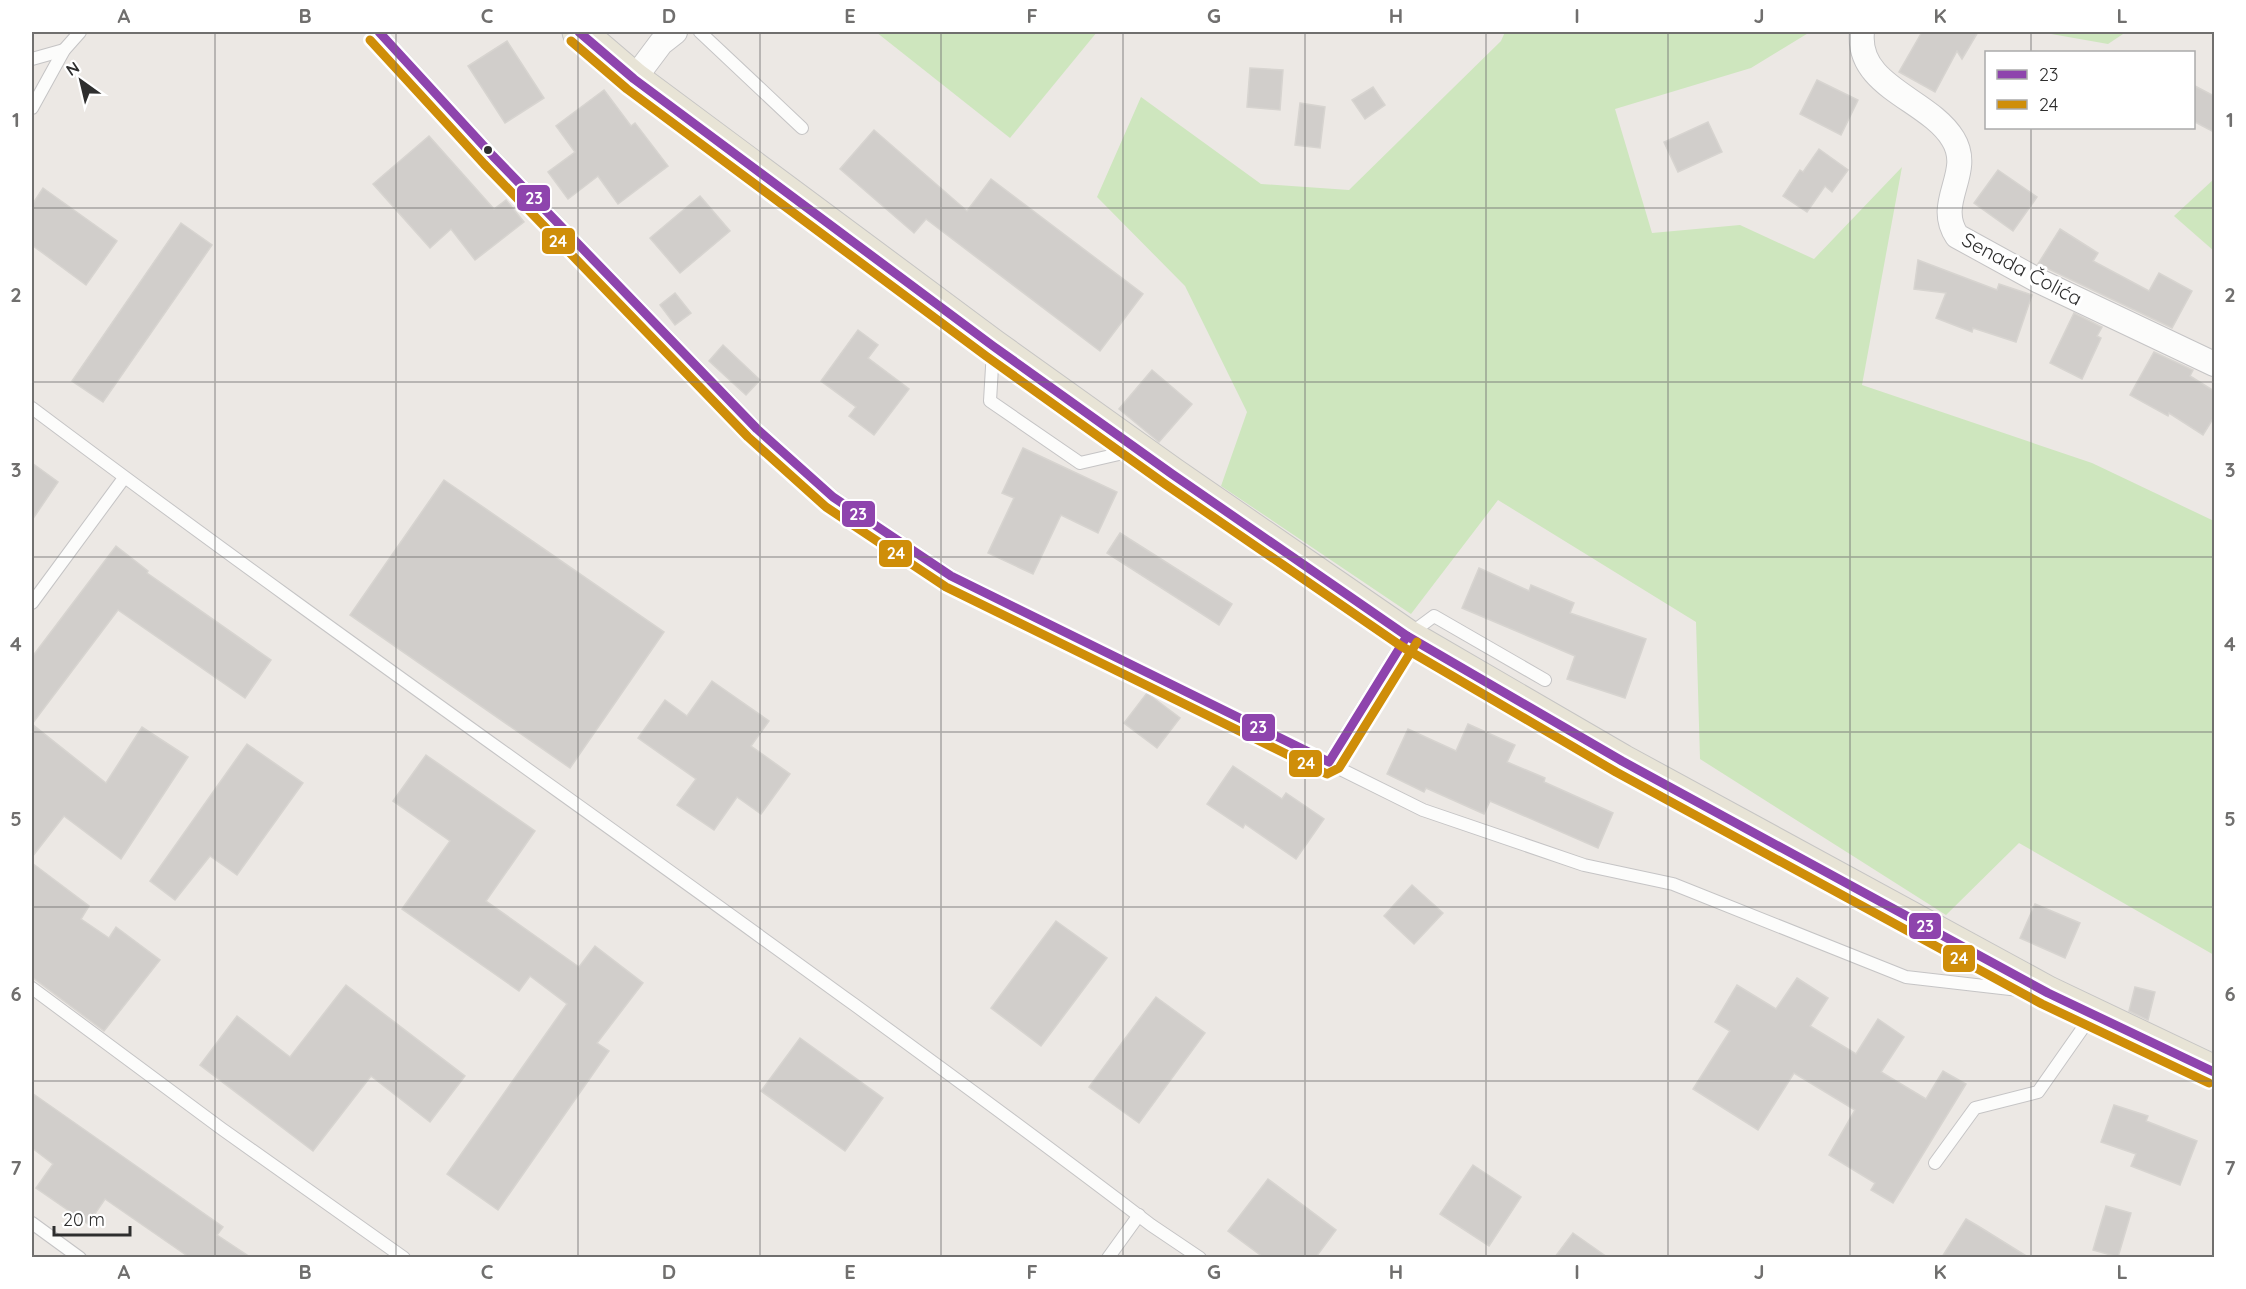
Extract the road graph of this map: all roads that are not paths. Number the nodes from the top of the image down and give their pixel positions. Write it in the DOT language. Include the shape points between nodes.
graph roads {
  1 [pos="80,32"];
  2 [pos="379,32"];
  3 [pos="579,32"];
  4 [pos="700,32"];
  5 [pos="1862,32"];
  6 [pos="664,35"];
  7 [pos="64,50"];
  8 [pos="32,59"];
  9 [pos="634,79"];
  10 [pos="32,108"];
  11 [pos="802,128"];
  12 [pos="993,346"];
  13 [pos="2214,364"];
  14 [pos="32,408"];
  15 [pos="1138,450"];
  16 [pos="124,477"];
  17 [pos="32,603"];
  18 [pos="1407,636"];
  19 [pos="1545,680"];
  20 [pos="1329,762"];
  21 [pos="32,988"];
  22 [pos="2048,993"];
  23 [pos="2092,1014"];
  24 [pos="2214,1072"];
  25 [pos="1935,1163"];
  26 [pos="1139,1215"];
  27 [pos="32,1223"];
  28 [pos="80,1257"];
  29 [pos="404,1257"];
  30 [pos="1108,1257"];
  31 [pos="1200,1257"];
  1 -- 7 [label="lane"];
  2 -- 20 [label="lane" via="757,429 833,497 951,576"];
  3 -- 9 [label="main road"];
  4 -- 11 [label="lane"];
  5 -- 13 [label="street, Senada Čolića" via="1864,59 1876,75 1941,124 1962,158 1948,210 1949,224 1957,236 2039,281"];
  6 -- 9 [label="street"];
  7 -- 8 [label="lane"];
  7 -- 10 [label="lane"];
  9 -- 12 [label="main road"];
  12 -- 15 [label="main road"];
  12 -- 15 [label="lane" via="990,401 1080,463"];
  14 -- 16 [label="lane"];
  15 -- 18 [label="main road"];
  16 -- 17 [label="lane"];
  16 -- 26 [label="lane" via="849,999"];
  18 -- 19 [label="lane" via="1434,616"];
  18 -- 20 [label="lane"];
  18 -- 22 [label="main road" via="1622,761"];
  20 -- 22 [label="lane" via="1423,810 1584,865 1673,884 1906,977"];
  21 -- 29 [label="lane"];
  22 -- 23 [label="main road"];
  23 -- 24 [label="main road"];
  23 -- 25 [label="lane" via="2038,1092 1975,1108"];
  26 -- 30 [label="lane"];
  26 -- 31 [label="lane"];
  27 -- 28 [label="lane"];
}
